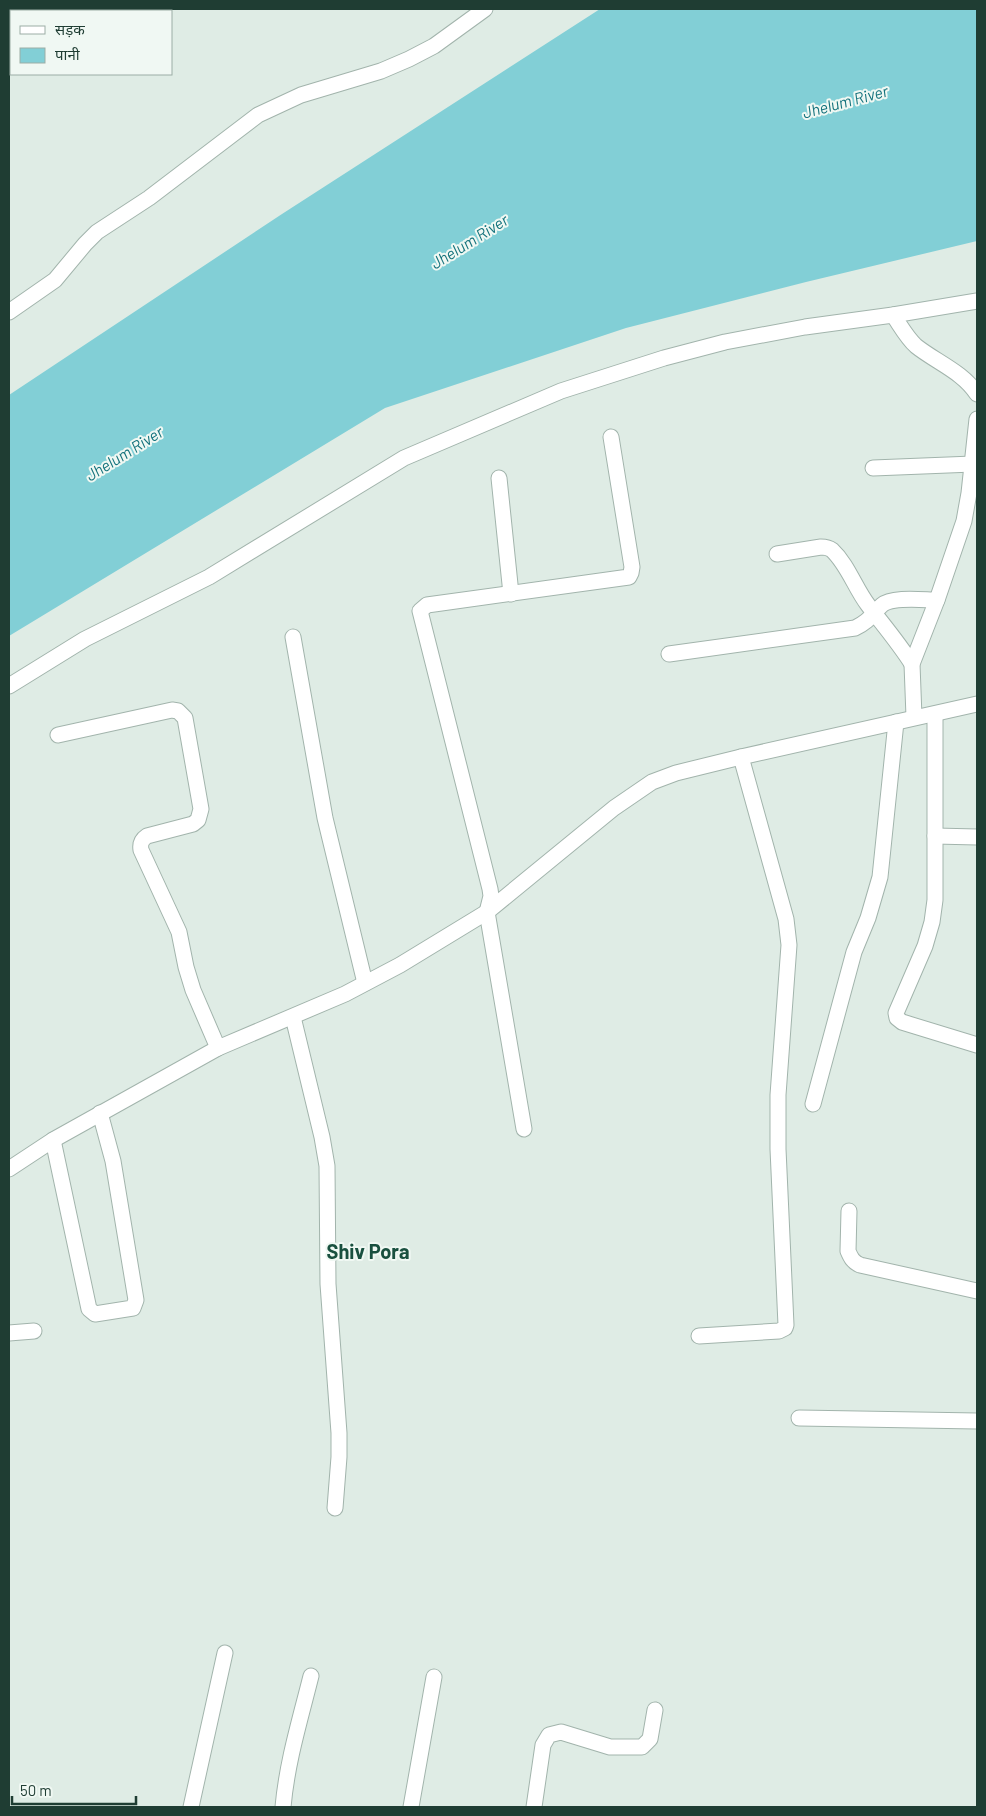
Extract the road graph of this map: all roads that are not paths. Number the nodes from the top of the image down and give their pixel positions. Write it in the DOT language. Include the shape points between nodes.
graph roads {
  1 [pos="485,9"];
  2 [pos="977,300"];
  3 [pos="9,312"];
  4 [pos="893,315"];
  5 [pos="977,394"];
  6 [pos="977,418"];
  7 [pos="611,437"];
  8 [pos="973,464"];
  9 [pos="873,468"];
  10 [pos="499,478"];
  11 [pos="777,554"];
  12 [pos="511,594"];
  13 [pos="937,600"];
  14 [pos="875,613"];
  15 [pos="293,637"];
  16 [pos="669,654"];
  17 [pos="912,664"];
  18 [pos="9,686"];
  19 [pos="977,704"];
  20 [pos="935,715"];
  21 [pos="914,717"];
  22 [pos="896,722"];
  23 [pos="58,735"];
  24 [pos="741,757"];
  25 [pos="935,836"];
  26 [pos="977,837"];
  27 [pos="487,912"];
  28 [pos="365,983"];
  29 [pos="293,1017"];
  30 [pos="977,1045"];
  31 [pos="218,1048"];
  32 [pos="813,1104"];
  33 [pos="100,1113"];
  34 [pos="524,1128"];
  35 [pos="53,1140"];
  36 [pos="9,1169"];
  37 [pos="849,1211"];
  38 [pos="977,1291"];
  39 [pos="34,1331"];
  40 [pos="9,1333"];
  41 [pos="699,1336"];
  42 [pos="799,1418"];
  43 [pos="977,1421"];
  44 [pos="334,1508"];
  45 [pos="225,1653"];
  46 [pos="311,1676"];
  47 [pos="434,1677"];
  48 [pos="656,1710"];
  49 [pos="192,1807"];
  50 [pos="283,1807"];
  51 [pos="411,1807"];
  52 [pos="534,1807"];
  1 -- 3 [label="street" via="434,46 409,59 302,95 258,115 149,198 98,232 55,280"];
  2 -- 4 [label="street"];
  4 -- 5 [label="street" via="914,344 960,376"];
  4 -- 18 [label="street" via="725,342 561,391 404,458 209,576 86,639"];
  6 -- 8 [label="street"];
  7 -- 12 [label="street" via="632,573 629,577"];
  8 -- 9 [label="street"];
  8 -- 13 [label="street" via="964,521"];
  10 -- 12 [label="street"];
  11 -- 14 [label="street" via="829,548"];
  12 -- 27 [label="street" via="427,605 420,611 490,889"];
  13 -- 14 [label="street" via="894,600 884,603"];
  13 -- 17 [label="street"];
  14 -- 16 [label="street" via="855,628"];
  14 -- 17 [label="street"];
  15 -- 28 [label="street" via="325,818"];
  17 -- 21 [label="street"];
  19 -- 20 [label="street"];
  20 -- 21 [label="street"];
  20 -- 25 [label="street"];
  21 -- 22 [label="street"];
  22 -- 24 [label="street"];
  22 -- 32 [label="street" via="880,877 854,952"];
  23 -- 31 [label="street" via="172,710 185,718 200,816 193,824 147,836 141,841 141,850 179,932 193,990"];
  24 -- 27 [label="street" via="652,782 614,808"];
  24 -- 41 [label="street" via="786,919 789,945 778,1095 786,1325 779,1331"];
  25 -- 26 [label="street"];
  25 -- 30 [label="street" via="932,922 897,1018"];
  27 -- 28 [label="street"];
  27 -- 34 [label="street"];
  28 -- 29 [label="street"];
  29 -- 31 [label="street"];
  29 -- 44 [label="street" via="327,1166 328,1284 339,1433"];
  31 -- 33 [label="street"];
  33 -- 35 [label="street"];
  33 -- 35 [label="street" via="123,1214 136,1300 133,1308 95,1314 89,1309"];
  35 -- 36 [label="street"];
  37 -- 38 [label="street" via="848,1251 860,1266"];
  39 -- 40 [label="street"];
  42 -- 43 [label="street"];
  45 -- 49 [label="street"];
  46 -- 50 [label="street" via="292,1749"];
  47 -- 51 [label="street"];
  48 -- 52 [label="street" via="650,1739 642,1746 610,1747 561,1732 548,1734"];
}
